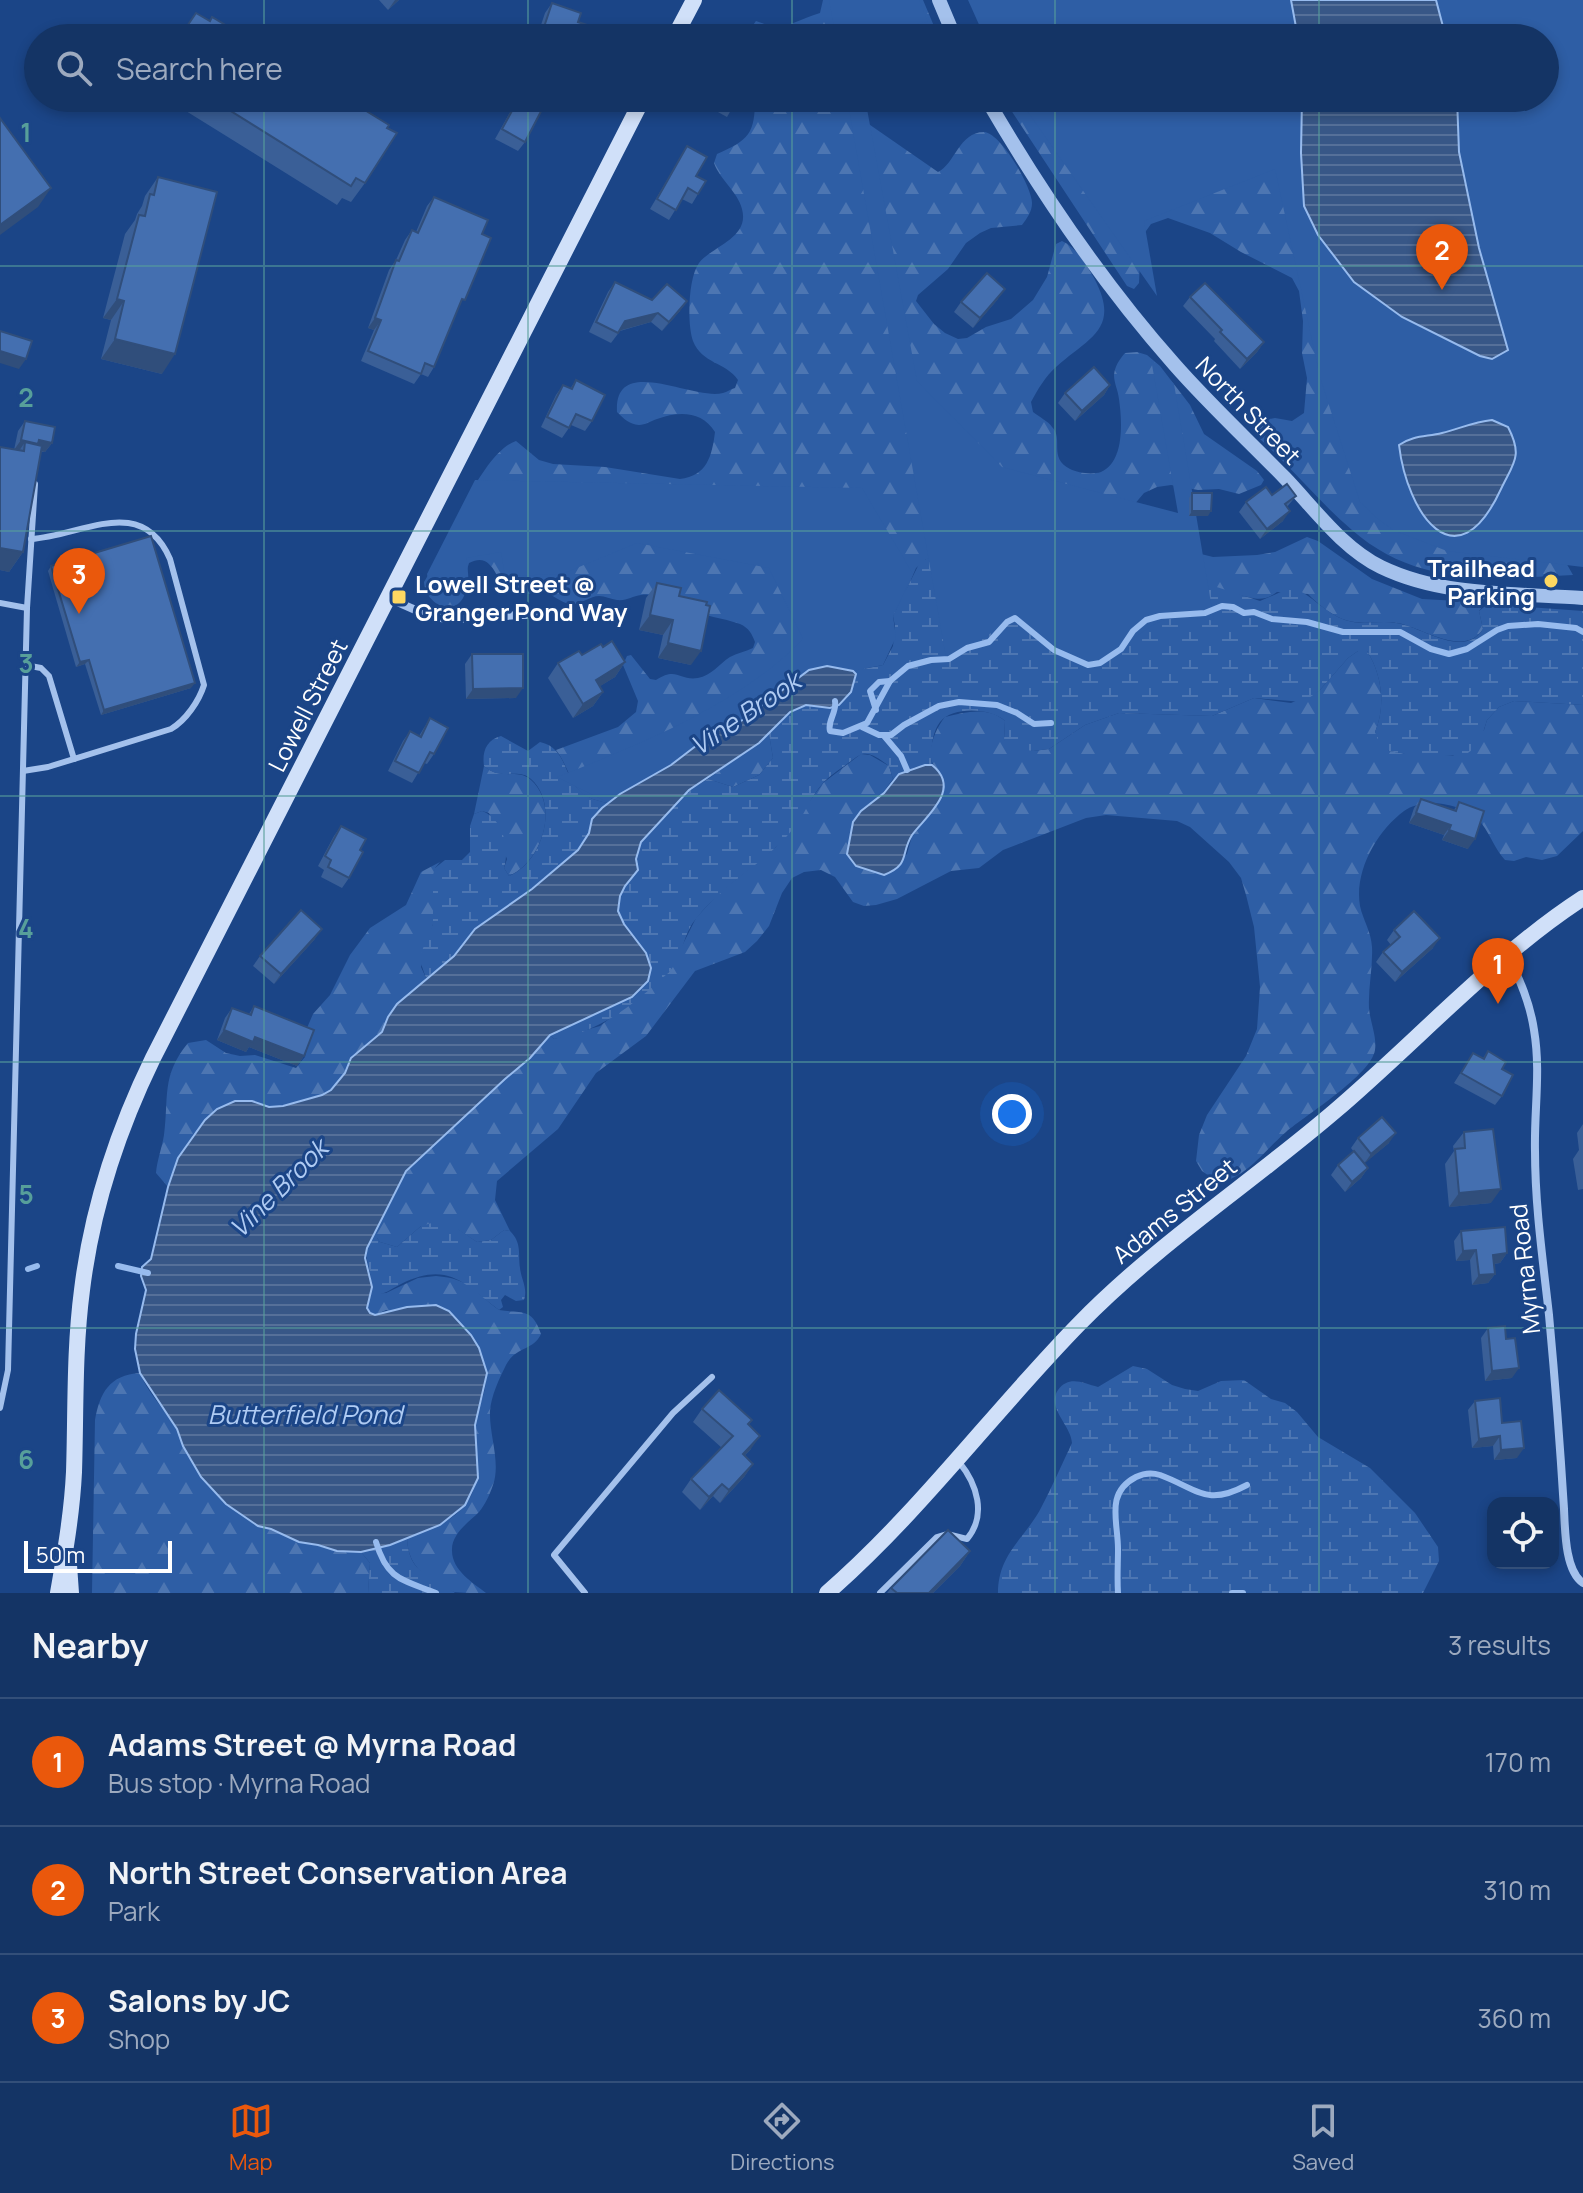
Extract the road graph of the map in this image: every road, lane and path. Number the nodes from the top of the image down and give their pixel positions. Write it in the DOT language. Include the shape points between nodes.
graph roads {
  1 [pos="694,0"];
  2 [pos="939,0"];
  3 [pos="681,24"];
  4 [pos="949,24"];
  5 [pos="636,112"];
  6 [pos="995,112"];
  7 [pos="35,477"];
  8 [pos="31,539"];
  9 [pos="388,598"];
  10 [pos="1583,598"];
  11 [pos="0,603"];
  12 [pos="27,608"];
  13 [pos="545,615"];
  14 [pos="25,665"];
  15 [pos="74,759"];
  16 [pos="23,771"];
  17 [pos="1583,898"];
  18 [pos="1508,956"];
  19 [pos="712,1377"];
  20 [pos="0,1408"];
  21 [pos="956,1460"];
  22 [pos="67,1544"];
  23 [pos="1581,1582"];
  24 [pos="58,1593"];
  25 [pos="71,1593"];
  26 [pos="585,1593"];
  27 [pos="827,1593"];
  28 [pos="880,1593"];
  1 -- 3 [label="main road"];
  2 -- 4 [label="street"];
  5 -- 9 [label="main road, Lowell Street"];
  6 -- 10 [label="street, North Street" via="1137,319 1212,405 1350,546 1381,567 1434,584"];
  7 -- 8 [label="lane"];
  8 -- 12 [label="lane"];
  8 -- 15 [label="lane" via="117,522 150,532 170,559 203,679 200,696 176,727"];
  9 -- 13 [label="street" via="447,619"];
  9 -- 22 [label="main road, Lowell Street" via="153,1058 107,1170 82,1289"];
  11 -- 12 [label="lane"];
  12 -- 14 [label="lane"];
  14 -- 15 [label="lane" via="49,676"];
  14 -- 16 [label="lane"];
  15 -- 16 [label="lane"];
  16 -- 20 [label="lane" via="8,1360"];
  17 -- 18 [label="main road, Adams Street"];
  18 -- 21 [label="main road, Adams Street" via="1333,1113 1101,1303"];
  18 -- 23 [label="street, Myrna Road" via="1527,996 1536,1041 1537,1204 1559,1411 1564,1516 1571,1568"];
  19 -- 26 [label="lane" via="673,1413 554,1555"];
  21 -- 27 [label="main road, Adams Street"];
  21 -- 28 [label="lane" via="975,1491 975,1528 967,1539 937,1537"];
  22 -- 24 [label="main road"];
  22 -- 25 [label="main road"];
}
